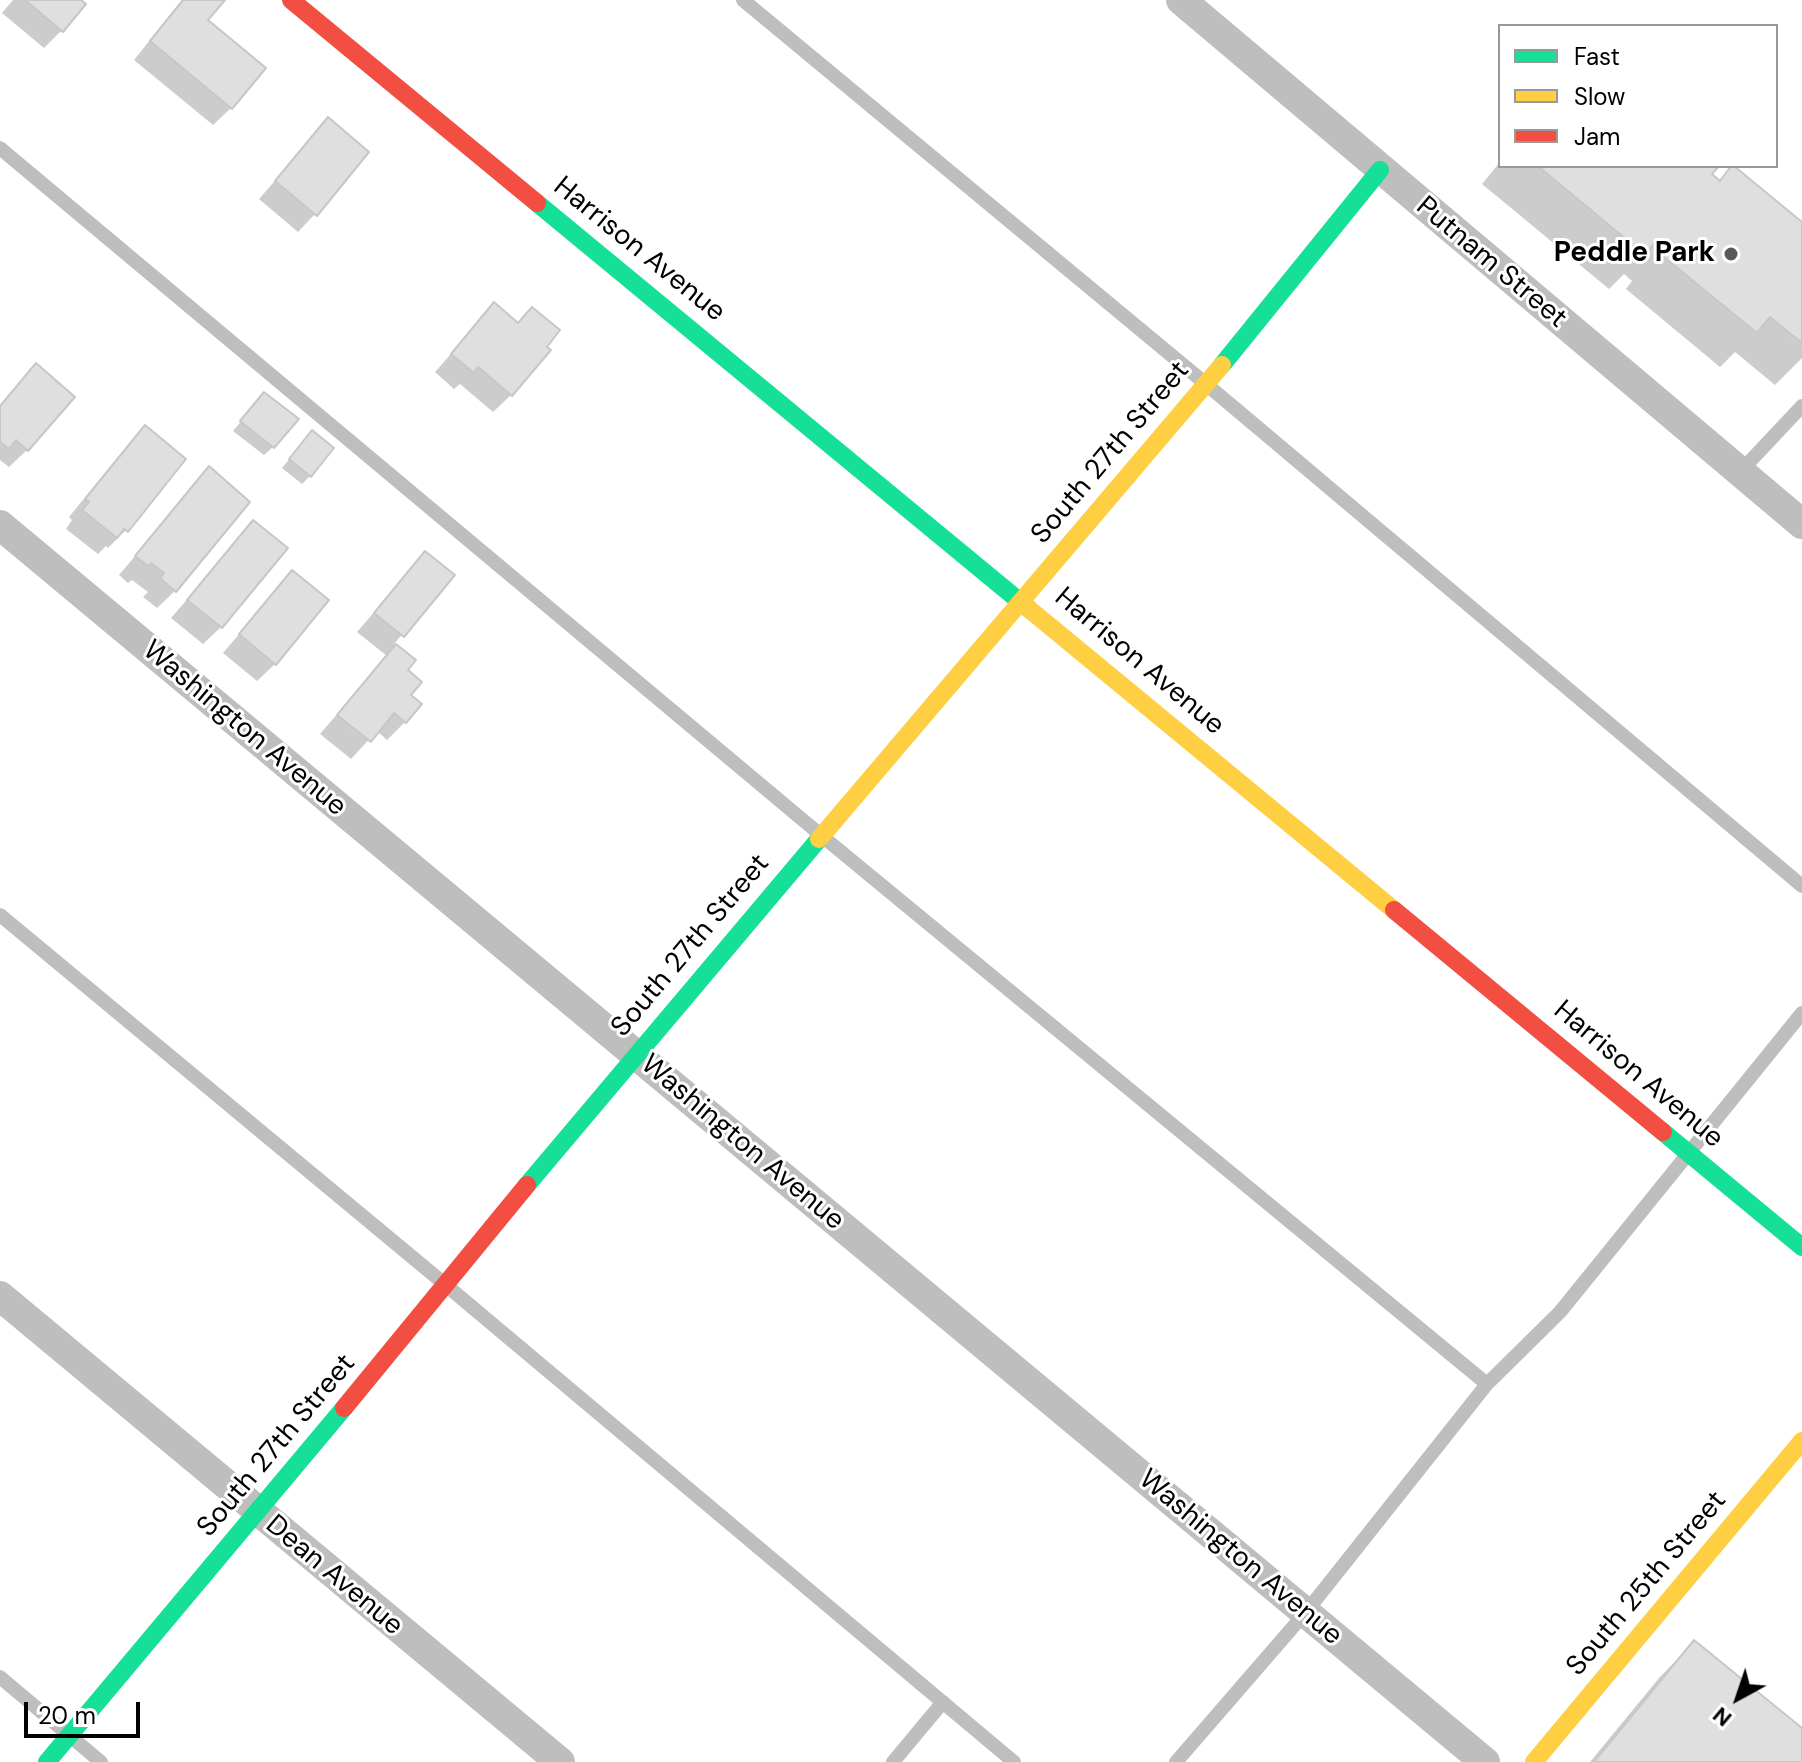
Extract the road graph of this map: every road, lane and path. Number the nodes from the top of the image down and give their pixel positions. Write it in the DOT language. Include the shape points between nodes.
graph roads {
  1 [pos="291,0"];
  2 [pos="743,0"];
  3 [pos="1181,0"];
  4 [pos="0,148"];
  5 [pos="1380,170"];
  6 [pos="1206,384"];
  7 [pos="1802,406"];
  8 [pos="1739,473"];
  9 [pos="1802,524"];
  10 [pos="0,525"];
  11 [pos="1022,601"];
  12 [pos="822,836"];
  13 [pos="1802,886"];
  14 [pos="0,915"];
  15 [pos="1802,1013"];
  16 [pos="635,1054"];
  17 [pos="1689,1154"];
  18 [pos="1802,1247"];
  19 [pos="447,1286"];
  20 [pos="0,1296"];
  21 [pos="1487,1384"];
  22 [pos="1802,1441"];
  23 [pos="258,1513"];
  24 [pos="1306,1612"];
  25 [pos="0,1677"];
  26 [pos="943,1702"];
  27 [pos="69,1736"];
  28 [pos="47,1762"];
  29 [pos="101,1762"];
  30 [pos="560,1762"];
  31 [pos="893,1762"];
  32 [pos="1014,1762"];
  33 [pos="1176,1762"];
  34 [pos="1485,1762"];
  35 [pos="1534,1762"];
  1 -- 11 [label="street, Harrison Avenue"];
  2 -- 6 [label="lane"];
  3 -- 5 [label="street, Putnam Street"];
  4 -- 12 [label="lane"];
  5 -- 6 [label="street, South 27th Street"];
  5 -- 8 [label="street, Putnam Street"];
  6 -- 11 [label="street, South 27th Street"];
  6 -- 13 [label="lane"];
  7 -- 8 [label="lane"];
  8 -- 9 [label="street, Putnam Street"];
  10 -- 16 [label="street, Washington Avenue"];
  11 -- 12 [label="street, South 27th Street"];
  11 -- 17 [label="street, Harrison Avenue"];
  12 -- 16 [label="street, South 27th Street"];
  12 -- 21 [label="lane"];
  14 -- 19 [label="lane"];
  15 -- 17 [label="lane"];
  16 -- 19 [label="street, South 27th Street"];
  16 -- 24 [label="street, Washington Avenue"];
  17 -- 18 [label="street, Harrison Avenue"];
  17 -- 21 [label="lane" via="1560,1312"];
  19 -- 23 [label="street, South 27th Street"];
  19 -- 26 [label="lane"];
  20 -- 23 [label="street, Dean Avenue"];
  21 -- 24 [label="lane"];
  22 -- 35 [label="street, South 25th Street"];
  23 -- 27 [label="street, South 27th Street"];
  23 -- 30 [label="street, Dean Avenue"];
  24 -- 33 [label="lane"];
  24 -- 34 [label="street, Washington Avenue"];
  25 -- 27 [label="lane"];
  26 -- 31 [label="lane"];
  26 -- 32 [label="lane"];
  27 -- 28 [label="street, South 27th Street"];
  27 -- 29 [label="lane"];
}
